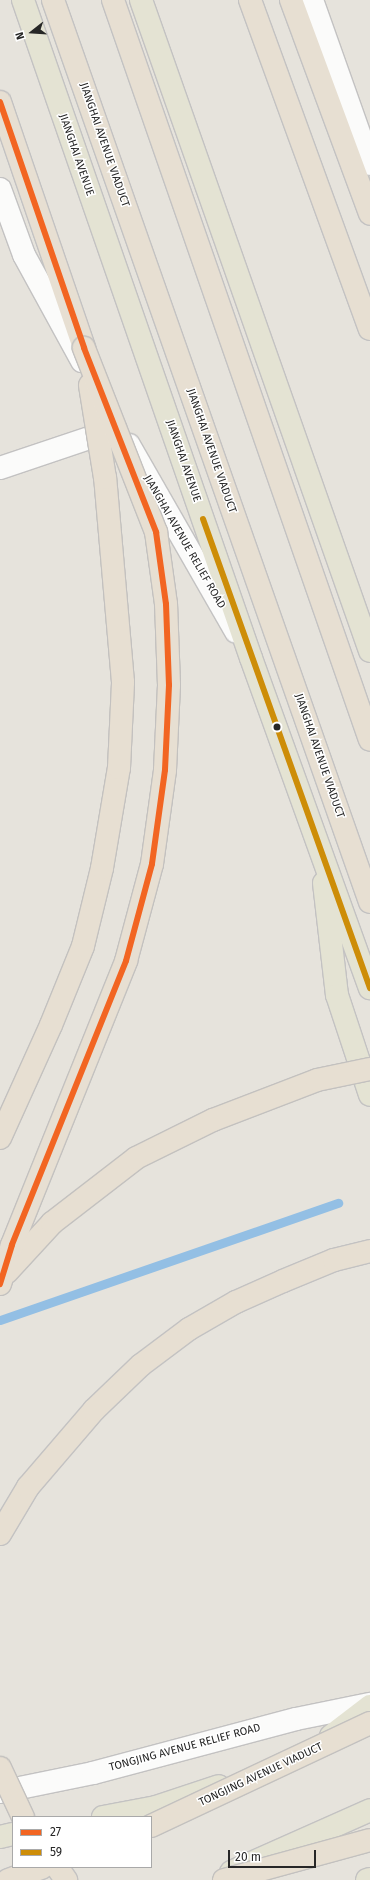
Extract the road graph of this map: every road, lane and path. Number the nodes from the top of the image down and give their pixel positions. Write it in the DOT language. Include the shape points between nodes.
graph roads {
  1 [pos="23,0"];
  2 [pos="53,0"];
  3 [pos="113,0"];
  4 [pos="142,0"];
  5 [pos="250,0"];
  6 [pos="291,0"];
  7 [pos="312,0"];
  8 [pos="0,102"];
  9 [pos="370,164"];
  10 [pos="0,189"];
  11 [pos="370,214"];
  12 [pos="370,329"];
  13 [pos="84,348"];
  14 [pos="120,428"];
  15 [pos="0,468"];
  16 [pos="370,651"];
  17 [pos="251,658"];
  18 [pos="370,740"];
  19 [pos="319,842"];
  20 [pos="370,902"];
  21 [pos="370,988"];
  22 [pos="370,1069"];
  23 [pos="370,1095"];
  24 [pos="0,1138"];
  25 [pos="370,1251"];
  26 [pos="0,1279"];
  27 [pos="0,1284"];
  28 [pos="0,1534"];
  29 [pos="370,1705"];
  30 [pos="370,1724"];
  31 [pos="370,1731"];
  32 [pos="302,1758"];
  33 [pos="0,1768"];
  34 [pos="0,1792"];
  35 [pos="370,1810"];
  36 [pos="23,1816"];
  37 [pos="107,1816"];
  38 [pos="152,1826"];
  39 [pos="12,1834"];
  40 [pos="0,1837"];
  41 [pos="370,1840"];
  42 [pos="247,1864"];
  43 [pos="40,1868"];
  44 [pos="58,1868"];
  45 [pos="370,1879"];
  46 [pos="8,1880"];
  47 [pos="66,1880"];
  48 [pos="214,1880"];
  49 [pos="224,1880"];
  50 [pos="367,1880"];
  1 -- 17 [label="main road, JIANGHAI AVENUE"];
  2 -- 20 [label="highway, JIANGHAI AVENUE VIADUCT"];
  3 -- 18 [label="highway"];
  4 -- 16 [label="main road"];
  5 -- 12 [label="highway"];
  6 -- 11 [label="highway"];
  7 -- 9 [label="street"];
  8 -- 13 [label="highway"];
  10 -- 14 [label="street, JIANGHAI AVENUE RELIEF ROAD" via="24,255"];
  13 -- 24 [label="highway, bridge" via="105,478 115,580 123,682 119,768 102,868 83,946 51,1026"];
  13 -- 27 [label="highway, bridge" via="156,532 166,604 169,685 165,770 152,864 126,961 12,1245"];
  14 -- 15 [label="street"];
  14 -- 17 [label="street, JIANGHAI AVENUE RELIEF ROAD"];
  17 -- 19 [label="main road, JIANGHAI AVENUE"];
  19 -- 21 [label="main road, JIANGHAI AVENUE"];
  19 -- 23 [label="main road" via="337,996"];
  22 -- 26 [label="highway, bridge" via="317,1080 213,1120 136,1158 52,1223"];
  25 -- 28 [label="highway" via="334,1260 236,1302 183,1334 141,1365 94,1410 28,1487"];
  29 -- 32 [label="main road"];
  29 -- 34 [label="street, TONGJING AVENUE RELIEF ROAD" via="296,1719 93,1773"];
  30 -- 38 [label="highway, TONGJING AVENUE VIADUCT, bridge"];
  31 -- 32 [label="main road"];
  32 -- 37 [label="main road" via="156,1807"];
  33 -- 36 [label="highway, bridge"];
  35 -- 42 [label="main road"];
  39 -- 40 [label="main road"];
  41 -- 49 [label="highway, bridge"];
  42 -- 48 [label="main road"];
  42 -- 49 [label="street"];
  43 -- 46 [label="highway"];
  44 -- 47 [label="highway"];
  45 -- 50 [label="main road"];
}
